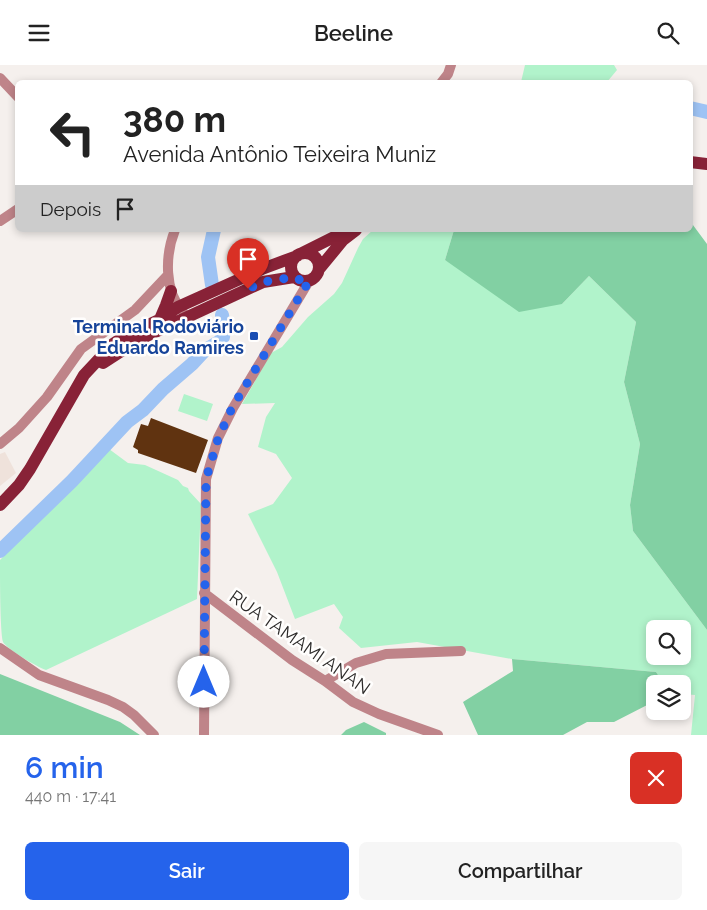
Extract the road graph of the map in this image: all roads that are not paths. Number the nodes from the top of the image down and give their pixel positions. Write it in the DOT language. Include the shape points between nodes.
graph roads {
  1 [pos="452,65"];
  2 [pos="0,78"];
  3 [pos="443,80"];
  4 [pos="15,94"];
  5 [pos="693,162"];
  6 [pos="707,164"];
  7 [pos="15,211"];
  8 [pos="0,221"];
  9 [pos="175,232"];
  10 [pos="344,232"];
  11 [pos="354,232"];
  12 [pos="300,255"];
  13 [pos="320,268"];
  14 [pos="294,277"];
  15 [pos="309,281"];
  16 [pos="170,284"];
  17 [pos="194,300"];
  18 [pos="178,307"];
  19 [pos="189,318"];
  20 [pos="159,320"];
  21 [pos="78,388"];
  22 [pos="0,444"];
  23 [pos="0,505"];
  24 [pos="204,593"];
  25 [pos="0,648"];
  26 [pos="461,651"];
  27 [pos="325,681"];
  28 [pos="154,735"];
  29 [pos="204,735"];
  30 [pos="438,735"];
  1 -- 3 [label="street"];
  2 -- 4 [label="street"];
  5 -- 6 [label="main road"];
  7 -- 8 [label="street"];
  9 -- 16 [label="street" via="170,255"];
  10 -- 12 [label="main road"];
  11 -- 13 [label="main road"];
  12 -- 13 [label="main road" via="313,255"];
  12 -- 14 [label="main road" via="291,266"];
  12 -- 17 [label="main road"];
  13 -- 15 [label="main road" via="316,277"];
  14 -- 15 [label="main road"];
  14 -- 19 [label="main road" via="263,282"];
  15 -- 24 [label="street" via="232,408 213,452 206,479"];
  16 -- 17 [label="main road" via="182,296"];
  16 -- 18 [label="street"];
  16 -- 20 [label="main road"];
  16 -- 22 [label="street" via="81,349 47,397"];
  17 -- 18 [label="main road"];
  18 -- 19 [label="street"];
  18 -- 20 [label="main road"];
  19 -- 21 [label="main road" via="129,345 108,359"];
  20 -- 21 [label="main road" via="125,335 113,345 91,366"];
  21 -- 23 [label="main road" via="20,485"];
  24 -- 27 [label="street, RUA TAMAMI ANAN"];
  24 -- 29 [label="street"];
  25 -- 28 [label="street" via="39,675 123,707"];
  26 -- 27 [label="street" via="386,654 356,663"];
  27 -- 30 [label="street, RUA TAMAMI ANAN" via="353,702"];
}
